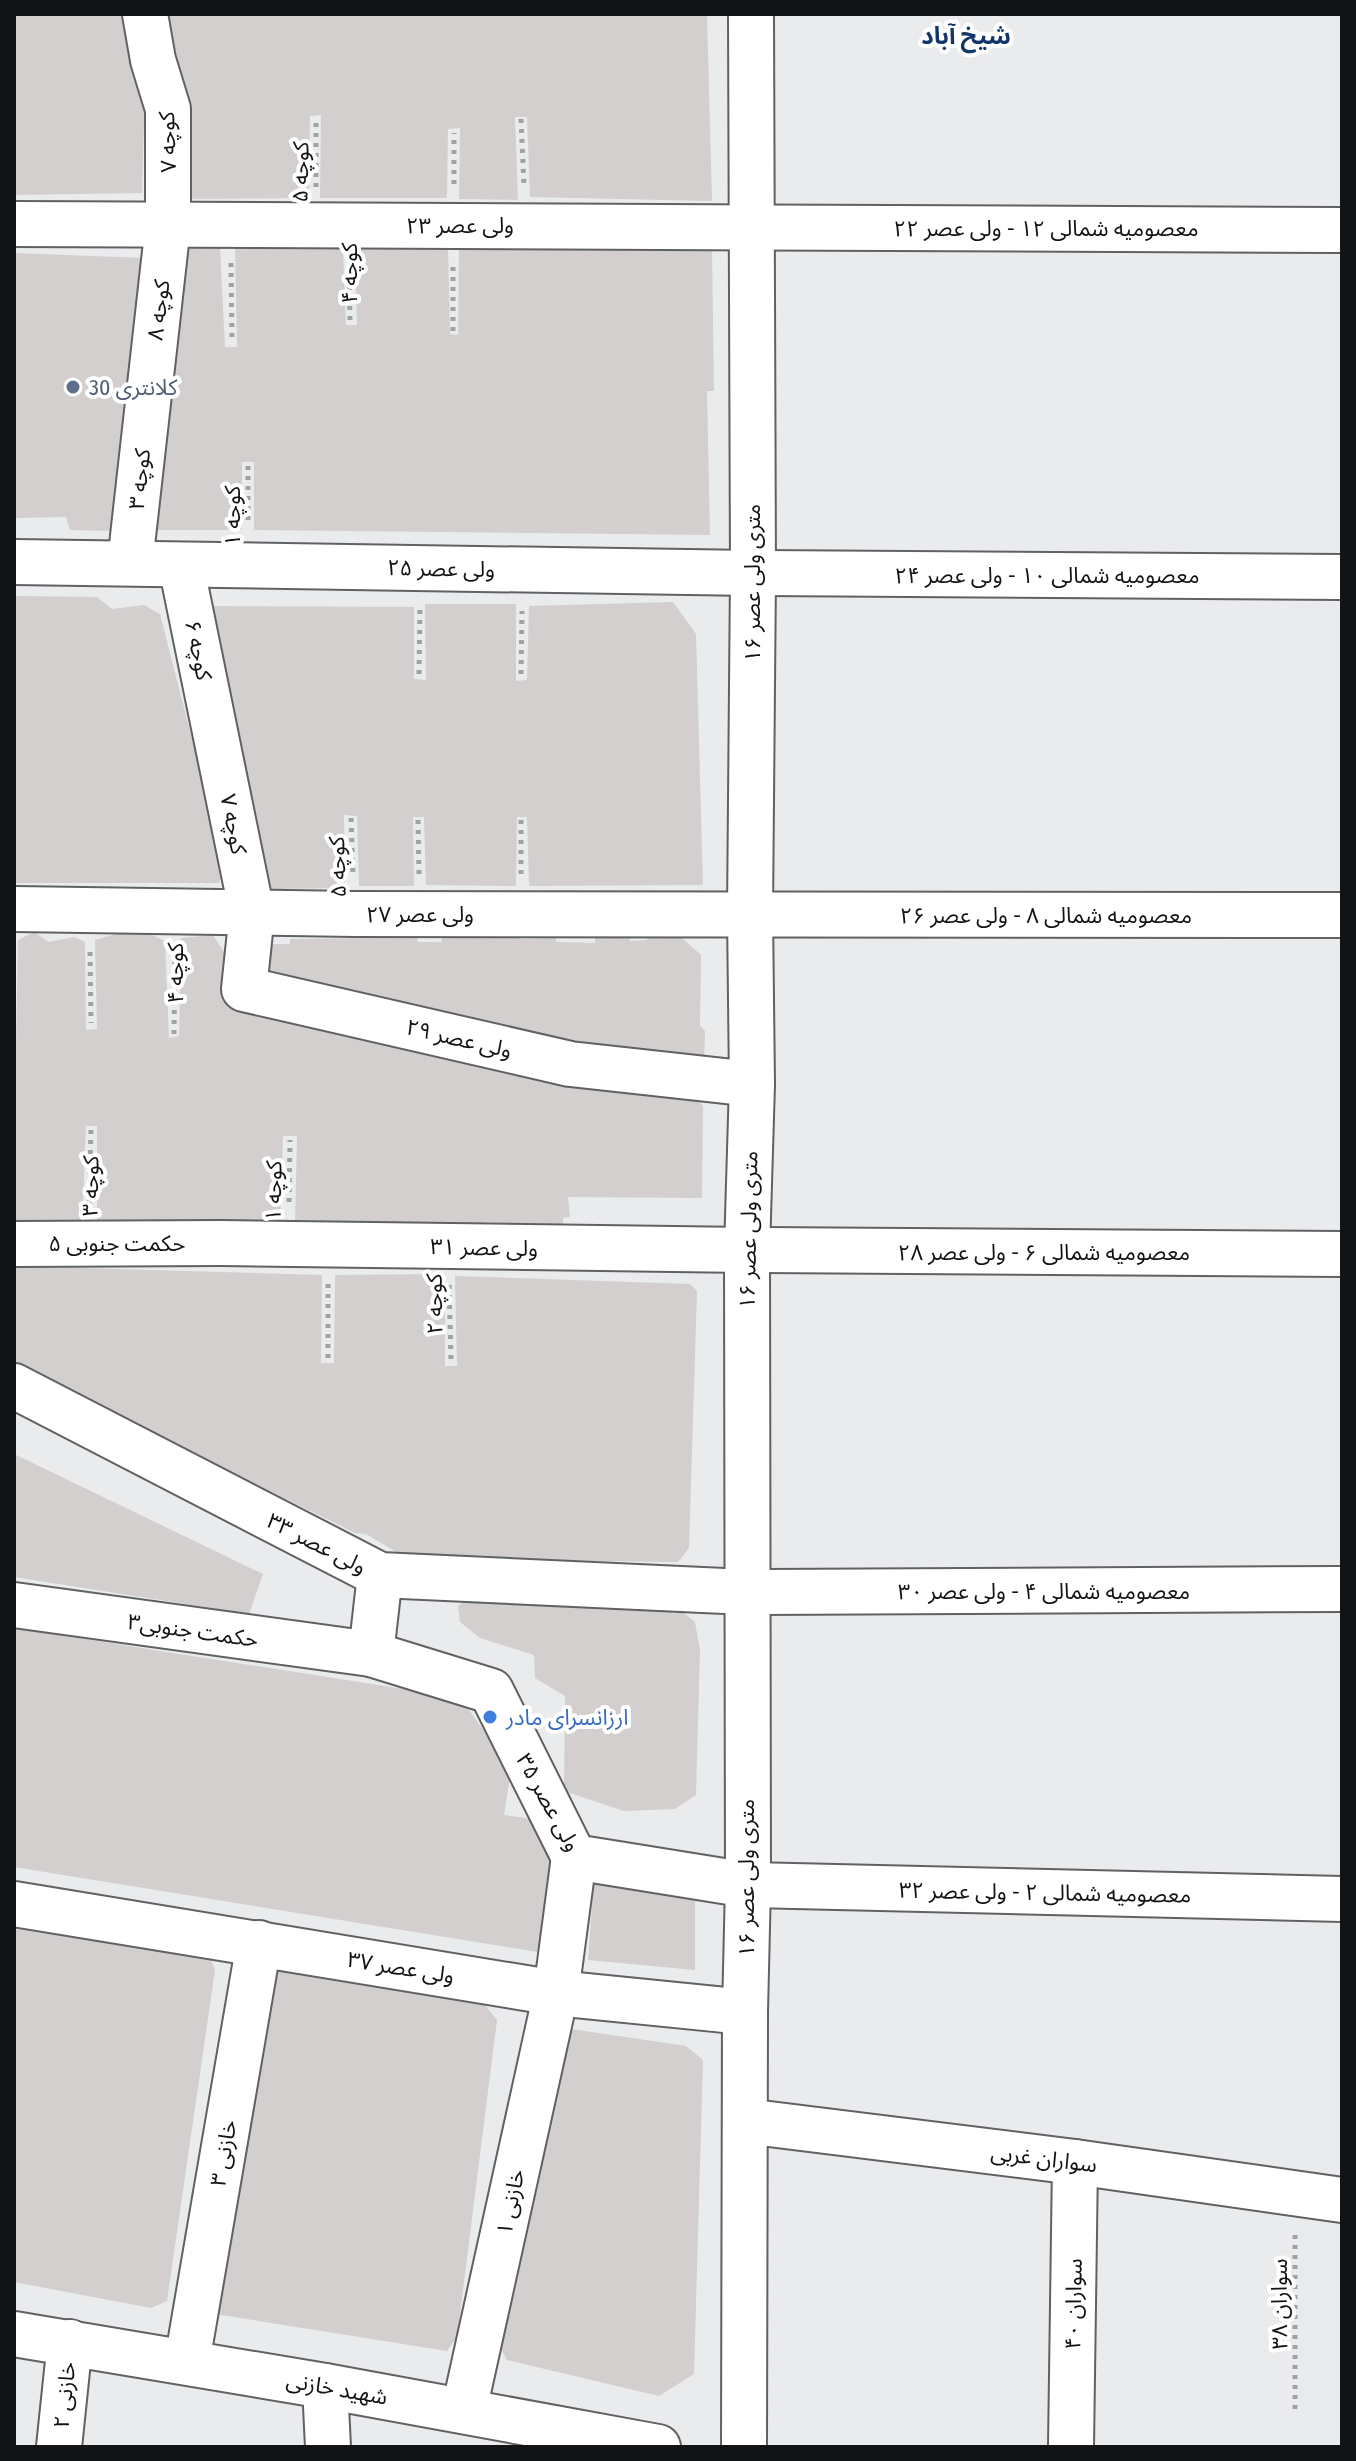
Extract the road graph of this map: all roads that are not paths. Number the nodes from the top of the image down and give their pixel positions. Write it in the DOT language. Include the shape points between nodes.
graph roads {
  1 [pos="145,14"];
  2 [pos="751,14"];
  3 [pos="14,224"];
  4 [pos="168,225"];
  5 [pos="751,226"];
  6 [pos="1342,230"];
  7 [pos="148,395"];
  8 [pos="14,562"];
  9 [pos="130,563"];
  10 [pos="181,565"];
  11 [pos="753,573"];
  12 [pos="1342,577"];
  13 [pos="216,736"];
  14 [pos="14,909"];
  15 [pos="252,913"];
  16 [pos="750,914"];
  17 [pos="1342,915"];
  18 [pos="752,1084"];
  19 [pos="221,1243"];
  20 [pos="14,1244"];
  21 [pos="747,1250"];
  22 [pos="1342,1254"];
  23 [pos="14,1386"];
  24 [pos="380,1575"];
  25 [pos="1342,1589"];
  26 [pos="746,1592"];
  27 [pos="14,1605"];
  28 [pos="371,1654"];
  29 [pos="574,1857"];
  30 [pos="748,1885"];
  31 [pos="1342,1899"];
  32 [pos="14,1904"];
  33 [pos="259,1943"];
  34 [pos="556,1993"];
  35 [pos="745,2012"];
  36 [pos="745,2121"];
  37 [pos="1075,2162"];
  38 [pos="1342,2200"];
  39 [pos="14,2334"];
  40 [pos="70,2342"];
  41 [pos="187,2362"];
  42 [pos="325,2386"];
  43 [pos="464,2410"];
  44 [pos="59,2447"];
  45 [pos="328,2447"];
  46 [pos="658,2447"];
  47 [pos="744,2447"];
  48 [pos="1071,2447"];
  1 -- 4 [label="street, کوچه ۷" via="168,109"];
  2 -- 5 [label="street, ۱۶ متری ولی عصر"];
  3 -- 4 [label="street, ولی عصر ۲۳"];
  4 -- 5 [label="street, ولی عصر ۲۳"];
  4 -- 7 [label="street, کوچه ۸"];
  5 -- 6 [label="street, معصومیه شمالی ۱۲ - ولی عصر ۲۲"];
  5 -- 11 [label="street, ۱۶ متری ولی عصر"];
  7 -- 9 [label="street, کوچه ۳"];
  8 -- 9 [label="street, ولی عصر ۲۵"];
  9 -- 10 [label="street, ولی عصر ۲۵"];
  10 -- 11 [label="street, ولی عصر ۲۵"];
  10 -- 13 [label="street, کوچه ۶"];
  11 -- 12 [label="street, معصومیه شمالی ۱۰ - ولی عصر ۲۴"];
  11 -- 16 [label="street, ۱۶ متری ولی عصر"];
  13 -- 15 [label="street, کوچه ۷"];
  14 -- 15 [label="street, ولی عصر ۲۷"];
  15 -- 16 [label="street, ولی عصر ۲۷"];
  15 -- 18 [label="street, ولی عصر ۲۹" via="244,989 570,1064"];
  16 -- 17 [label="street, معصومیه شمالی ۸ - ولی عصر ۲۶"];
  16 -- 18 [label="street, ۱۶ متری ولی عصر"];
  18 -- 21 [label="street, ۱۶ متری ولی عصر"];
  19 -- 20 [label="street, حکمت جنوبی ۵"];
  19 -- 21 [label="street, ولی عصر ۳۱"];
  21 -- 22 [label="street, معصومیه شمالی ۶ - ولی عصر ۲۸"];
  21 -- 26 [label="street, ۱۶ متری ولی عصر"];
  23 -- 24 [label="street, ولی عصر ۳۳"];
  24 -- 26 [label="street, ولی عصر ۳۳"];
  24 -- 28 [label="street"];
  25 -- 26 [label="street, معصومیه شمالی ۴ - ولی عصر ۳۰"];
  26 -- 30 [label="street, ۱۶ متری ولی عصر"];
  27 -- 28 [label="street, حکمت جنوبی۳"];
  28 -- 29 [label="street, ولی عصر ۳۵" via="491,1691"];
  29 -- 30 [label="street, ولی عصر ۳۵"];
  29 -- 34 [label="street, خازنی ۱"];
  30 -- 31 [label="street, معصومیه شمالی ۲ - ولی عصر ۳۲"];
  30 -- 35 [label="street, ۱۶ متری ولی عصر"];
  32 -- 33 [label="street, ولی عصر ۳۷"];
  33 -- 34 [label="street, ولی عصر ۳۷"];
  33 -- 41 [label="street, خازنی ۳"];
  34 -- 35 [label="street, ولی عصر ۳۷"];
  34 -- 43 [label="street, خازنی ۱"];
  35 -- 36 [label="street, ۱۶ متری ولی عصر"];
  36 -- 37 [label="street, سواران غربی"];
  36 -- 47 [label="street, ۱۶ متری ولی عصر"];
  37 -- 38 [label="street, سواران غربی"];
  37 -- 48 [label="street, سواران ۴۰"];
  39 -- 40 [label="street, شهید خازنی"];
  40 -- 41 [label="street, شهید خازنی"];
  40 -- 44 [label="street, خازنی ۲"];
  41 -- 42 [label="street, شهید خازنی"];
  42 -- 43 [label="street, شهید خازنی"];
  42 -- 45 [label="street"];
  43 -- 46 [label="street, شهید خازنی"];
}
